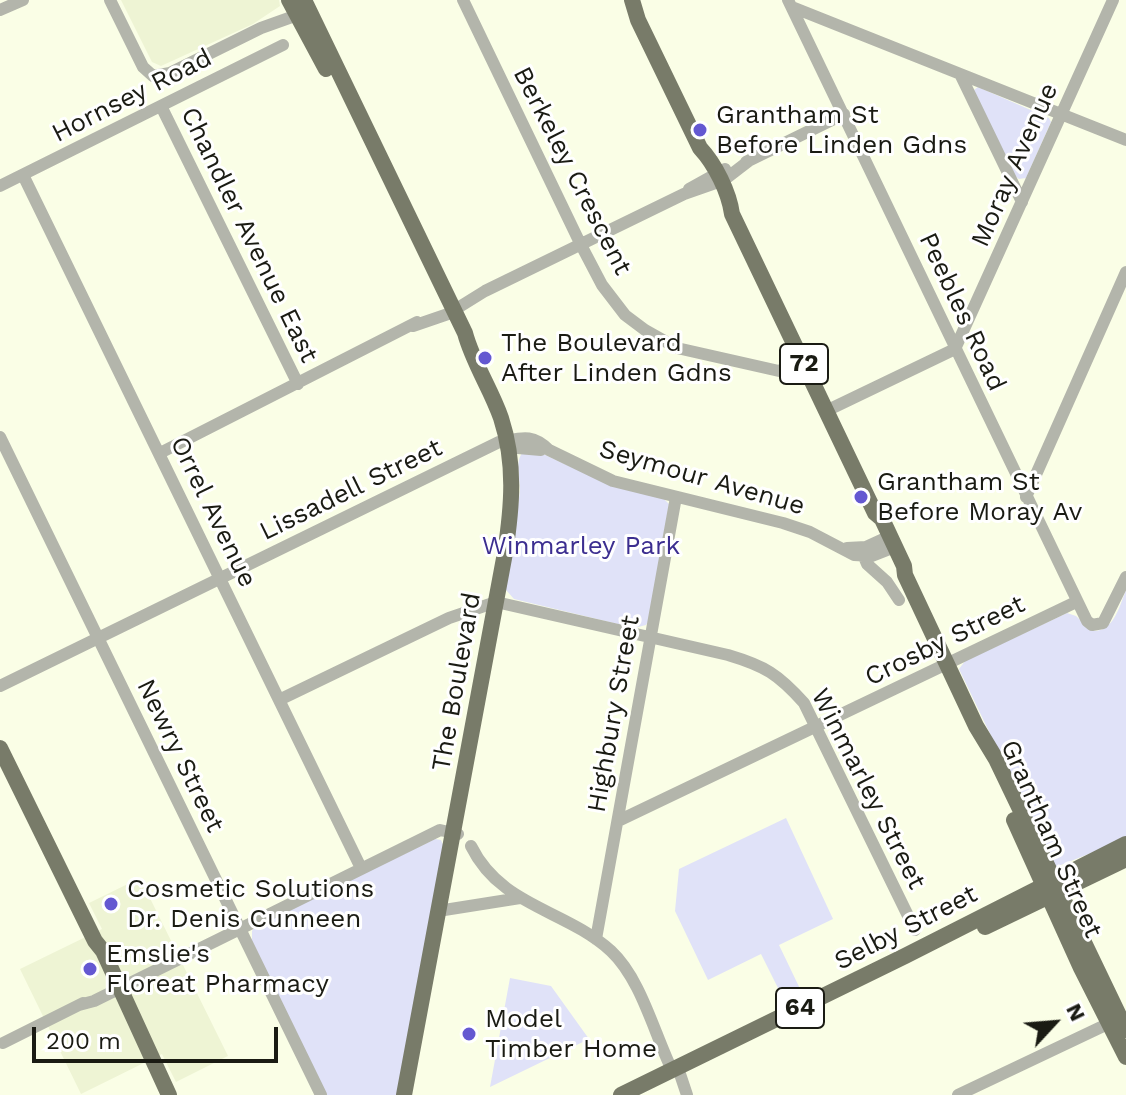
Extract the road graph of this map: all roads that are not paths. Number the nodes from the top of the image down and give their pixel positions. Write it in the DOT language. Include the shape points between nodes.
graph roads {
  1 [pos="23,0"];
  2 [pos="110,0"];
  3 [pos="463,0"];
  4 [pos="625,0"];
  5 [pos="632,0"];
  6 [pos="1110,1"];
  7 [pos="790,4"];
  8 [pos="299,6"];
  9 [pos="1126,8"];
  10 [pos="0,10"];
  11 [pos="638,20"];
  12 [pos="283,45"];
  13 [pos="961,76"];
  14 [pos="161,106"];
  15 [pos="844,114"];
  16 [pos="1061,116"];
  17 [pos="1126,140"];
  18 [pos="23,175"];
  19 [pos="715,179"];
  20 [pos="0,186"];
  21 [pos="1022,202"];
  22 [pos="580,243"];
  23 [pos="1126,272"];
  24 [pos="449,309"];
  25 [pos="955,349"];
  26 [pos="803,361"];
  27 [pos="298,384"];
  28 [pos="826,411"];
  29 [pos="0,437"];
  30 [pos="507,441"];
  31 [pos="160,453"];
  32 [pos="676,497"];
  33 [pos="1026,497"];
  34 [pos="889,543"];
  35 [pos="844,548"];
  36 [pos="864,557"];
  37 [pos="1126,577"];
  38 [pos="221,578"];
  39 [pos="899,600"];
  40 [pos="496,602"];
  41 [pos="1076,602"];
  42 [pos="650,637"];
  43 [pos="98,638"];
  44 [pos="948,664"];
  45 [pos="0,686"];
  46 [pos="279,700"];
  47 [pos="817,727"];
  48 [pos="0,748"];
  49 [pos="618,821"];
  50 [pos="460,838"];
  51 [pos="1126,844"];
  52 [pos="1126,859"];
  53 [pos="361,868"];
  54 [pos="1051,888"];
  55 [pos="520,898"];
  56 [pos="444,911"];
  57 [pos="240,928"];
  58 [pos="915,930"];
  59 [pos="596,939"];
  60 [pos="117,987"];
  61 [pos="1120,1022"];
  62 [pos="1,1044"];
  63 [pos="1126,1057"];
  64 [pos="679,1078"];
  65 [pos="169,1095"];
  66 [pos="321,1095"];
  67 [pos="404,1095"];
  68 [pos="415,1095"];
  69 [pos="621,1095"];
  70 [pos="638,1095"];
  71 [pos="958,1095"];
  1 -- 10 [label="street"];
  2 -- 8 [label="street" via="143,67 153,76 170,73"];
  3 -- 22 [label="street, Berkeley Crescent"];
  4 -- 11 [label="main road, Grantham Street / 72"];
  5 -- 11 [label="main road, Grantham Street / 72"];
  6 -- 9 [label="street"];
  6 -- 16 [label="street, Moray Avenue"];
  7 -- 13 [label="street"];
  7 -- 15 [label="street, Peebles Road"];
  8 -- 24 [label="main road, The Boulevard"];
  11 -- 19 [label="main road, Grantham Street / 72"];
  12 -- 14 [label="street, Hornsey Road"];
  13 -- 16 [label="street"];
  13 -- 21 [label="street"];
  14 -- 18 [label="street, Hornsey Road"];
  14 -- 27 [label="street, Chandler Avenue East"];
  15 -- 19 [label="street"];
  15 -- 25 [label="street, Peebles Road"];
  16 -- 17 [label="street"];
  16 -- 21 [label="street, Moray Avenue"];
  18 -- 20 [label="street, Hornsey Road"];
  18 -- 31 [label="street, Orrel Avenue"];
  19 -- 22 [label="street"];
  19 -- 26 [label="main road, Grantham Street / 72"];
  21 -- 25 [label="street, Moray Avenue"];
  22 -- 24 [label="street"];
  22 -- 26 [label="street, Berkeley Crescent" via="625,315 677,348 779,371"];
  23 -- 33 [label="street"];
  24 -- 27 [label="street"];
  24 -- 30 [label="main road, The Boulevard" via="465,333"];
  25 -- 28 [label="street"];
  25 -- 33 [label="street, Peebles Road"];
  26 -- 28 [label="main road, Grantham Street / 72"];
  27 -- 31 [label="street"];
  28 -- 34 [label="main road, Grantham Street / 72" via="882,519"];
  29 -- 43 [label="street, Newry Street"];
  30 -- 32 [label="street, Seymour Avenue" via="522,437 542,443 613,481"];
  30 -- 38 [label="street, Lissadell Street"];
  30 -- 40 [label="main road, The Boulevard" via="512,509"];
  31 -- 38 [label="street, Orrel Avenue"];
  32 -- 35 [label="street, Seymour Avenue" via="783,523"];
  32 -- 42 [label="street, Highbury Street"];
  33 -- 41 [label="street, Peebles Road"];
  34 -- 35 [label="street"];
  34 -- 36 [label="street"];
  34 -- 44 [label="main road, Grantham Street / 72"];
  35 -- 36 [label="street, Seymour Avenue"];
  36 -- 39 [label="street, Seymour Avenue"];
  37 -- 41 [label="street, Peebles Road" via="1103,623 1092,625"];
  38 -- 43 [label="street, Lissadell Street"];
  38 -- 46 [label="street, Orrel Avenue"];
  40 -- 42 [label="street, Winmarley Street"];
  40 -- 46 [label="street" via="449,618"];
  40 -- 50 [label="main road, The Boulevard" via="457,803"];
  41 -- 44 [label="street, Crosby Street"];
  42 -- 47 [label="street, Winmarley Street" via="760,665 785,682"];
  42 -- 49 [label="street, Highbury Street"];
  43 -- 45 [label="street, Lissadell Street"];
  43 -- 57 [label="street, Newry Street"];
  44 -- 47 [label="street, Crosby Street"];
  44 -- 54 [label="main road, Grantham Street / 72"];
  46 -- 53 [label="street, Orrel Avenue"];
  47 -- 49 [label="street, Crosby Street"];
  47 -- 58 [label="street, Winmarley Street"];
  48 -- 60 [label="main road"];
  49 -- 59 [label="street, Highbury Street"];
  50 -- 53 [label="street" via="440,830"];
  50 -- 55 [label="street" via="484,870"];
  50 -- 56 [label="main road, The Boulevard"];
  51 -- 54 [label="main road, Selby Street / 64"];
  52 -- 54 [label="main road, Selby Street / 64"];
  53 -- 57 [label="street"];
  54 -- 61 [label="main road, Grantham Street / 72"];
  54 -- 64 [label="main road, Selby Street / 64"];
  55 -- 56 [label="street"];
  55 -- 59 [label="street"];
  56 -- 67 [label="main road, The Boulevard"];
  56 -- 68 [label="main road, The Boulevard"];
  57 -- 60 [label="street"];
  57 -- 66 [label="street, Newry Street"];
  59 -- 64 [label="street" via="628,973"];
  60 -- 62 [label="street"];
  60 -- 65 [label="main road"];
  61 -- 63 [label="main road, Grantham Street / 72"];
  61 -- 71 [label="street"];
  64 -- 69 [label="main road, Selby Street / 64"];
  64 -- 70 [label="main road, Selby Street / 64"];
}
